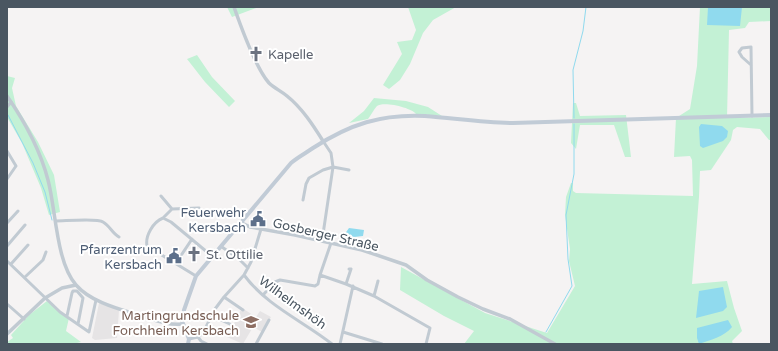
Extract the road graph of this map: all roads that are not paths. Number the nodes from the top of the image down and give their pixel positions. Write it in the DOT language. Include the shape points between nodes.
graph roads {
  1 [pos="234,7"];
  2 [pos="751,65"];
  3 [pos="7,96"];
  4 [pos="11,102"];
  5 [pos="7,107"];
  6 [pos="771,115"];
  7 [pos="752,116"];
  8 [pos="322,142"];
  9 [pos="7,151"];
  10 [pos="333,167"];
  11 [pos="349,170"];
  12 [pos="7,179"];
  13 [pos="161,196"];
  14 [pos="303,200"];
  15 [pos="199,208"];
  16 [pos="172,209"];
  17 [pos="18,211"];
  18 [pos="163,218"];
  19 [pos="56,221"];
  20 [pos="7,223"];
  21 [pos="242,223"];
  22 [pos="25,225"];
  23 [pos="261,229"];
  24 [pos="119,237"];
  25 [pos="192,239"];
  26 [pos="322,241"];
  27 [pos="331,243"];
  28 [pos="28,245"];
  29 [pos="7,246"];
  30 [pos="222,247"];
  31 [pos="46,252"];
  32 [pos="213,257"];
  33 [pos="7,261"];
  34 [pos="11,264"];
  35 [pos="179,265"];
  36 [pos="248,268"];
  37 [pos="349,269"];
  38 [pos="320,275"];
  39 [pos="196,276"];
  40 [pos="244,276"];
  41 [pos="25,277"];
  42 [pos="378,281"];
  43 [pos="346,284"];
  44 [pos="76,285"];
  45 [pos="353,286"];
  46 [pos="263,295"];
  47 [pos="374,296"];
  48 [pos="224,297"];
  49 [pos="46,298"];
  50 [pos="96,300"];
  51 [pos="7,304"];
  52 [pos="243,310"];
  53 [pos="67,316"];
  54 [pos="212,316"];
  55 [pos="24,319"];
  56 [pos="269,320"];
  57 [pos="78,324"];
  58 [pos="182,324"];
  59 [pos="232,325"];
  60 [pos="343,332"];
  61 [pos="7,334"];
  62 [pos="198,337"];
  63 [pos="189,342"];
  64 [pos="207,344"];
  65 [pos="256,344"];
  66 [pos="332,344"];
  67 [pos="340,344"];
  68 [pos="382,344"];
  69 [pos="426,344"];
  70 [pos="555,344"];
  1 -- 8 [label="street" via="257,64 266,78 304,113"];
  2 -- 2 [label="street" via="751,47 742,48 739,52"];
  2 -- 7 [label="street"];
  3 -- 4 [label="street"];
  4 -- 5 [label="street"];
  4 -- 19 [label="street" via="30,132 44,163"];
  6 -- 7 [label="main road"];
  7 -- 8 [label="main road" via="513,123 405,116 379,119 344,129"];
  8 -- 10 [label="street" via="331,153"];
  8 -- 21 [label="main road" via="291,164"];
  9 -- 12 [label="street" via="16,166"];
  10 -- 11 [label="street"];
  10 -- 14 [label="street" via="309,178"];
  10 -- 26 [label="street"];
  13 -- 16 [label="street"];
  15 -- 16 [label="street"];
  16 -- 18 [label="street"];
  17 -- 20 [label="street"];
  18 -- 25 [label="street"];
  18 -- 35 [label="street" via="152,227 147,246"];
  19 -- 24 [label="street" via="101,220"];
  19 -- 44 [label="street" via="63,261"];
  21 -- 23 [label="street, Gosberger Straße"];
  21 -- 30 [label="main road"];
  22 -- 29 [label="street"];
  23 -- 26 [label="street, Gosberger Straße"];
  23 -- 36 [label="street"];
  25 -- 32 [label="street"];
  25 -- 35 [label="street" via="180,257"];
  26 -- 27 [label="street, Gosberger Straße"];
  27 -- 38 [label="street"];
  27 -- 70 [label="street, Gosberger Straße" via="362,250 406,265 426,280 458,297 510,319"];
  28 -- 34 [label="street"];
  30 -- 32 [label="main road"];
  30 -- 36 [label="street"];
  31 -- 41 [label="street" via="43,260"];
  32 -- 39 [label="main road"];
  33 -- 34 [label="street"];
  34 -- 41 [label="street"];
  35 -- 39 [label="street"];
  36 -- 40 [label="street"];
  37 -- 43 [label="street"];
  38 -- 43 [label="street"];
  38 -- 46 [label="street" via="315,286 280,280"];
  39 -- 58 [label="main road"];
  40 -- 46 [label="street, Wilhelmshöh"];
  40 -- 48 [label="street"];
  41 -- 49 [label="street"];
  42 -- 47 [label="street"];
  43 -- 45 [label="street"];
  44 -- 49 [label="street" via="62,288"];
  44 -- 50 [label="street"];
  45 -- 47 [label="street"];
  45 -- 60 [label="street"];
  46 -- 66 [label="street, Wilhelmshöh"];
  47 -- 69 [label="street" via="430,328"];
  48 -- 52 [label="street"];
  48 -- 54 [label="street"];
  49 -- 53 [label="street"];
  49 -- 55 [label="street"];
  50 -- 57 [label="street" via="89,332"];
  50 -- 58 [label="street" via="171,324"];
  51 -- 55 [label="street"];
  53 -- 57 [label="street"];
  53 -- 57 [label="street" via="73,291 77,291 83,298"];
  54 -- 59 [label="street"];
  54 -- 62 [label="street"];
  55 -- 61 [label="street"];
  56 -- 65 [label="street"];
  58 -- 63 [label="main road"];
  60 -- 67 [label="street"];
  60 -- 68 [label="street"];
  62 -- 63 [label="street"];
  62 -- 64 [label="street"];
}
